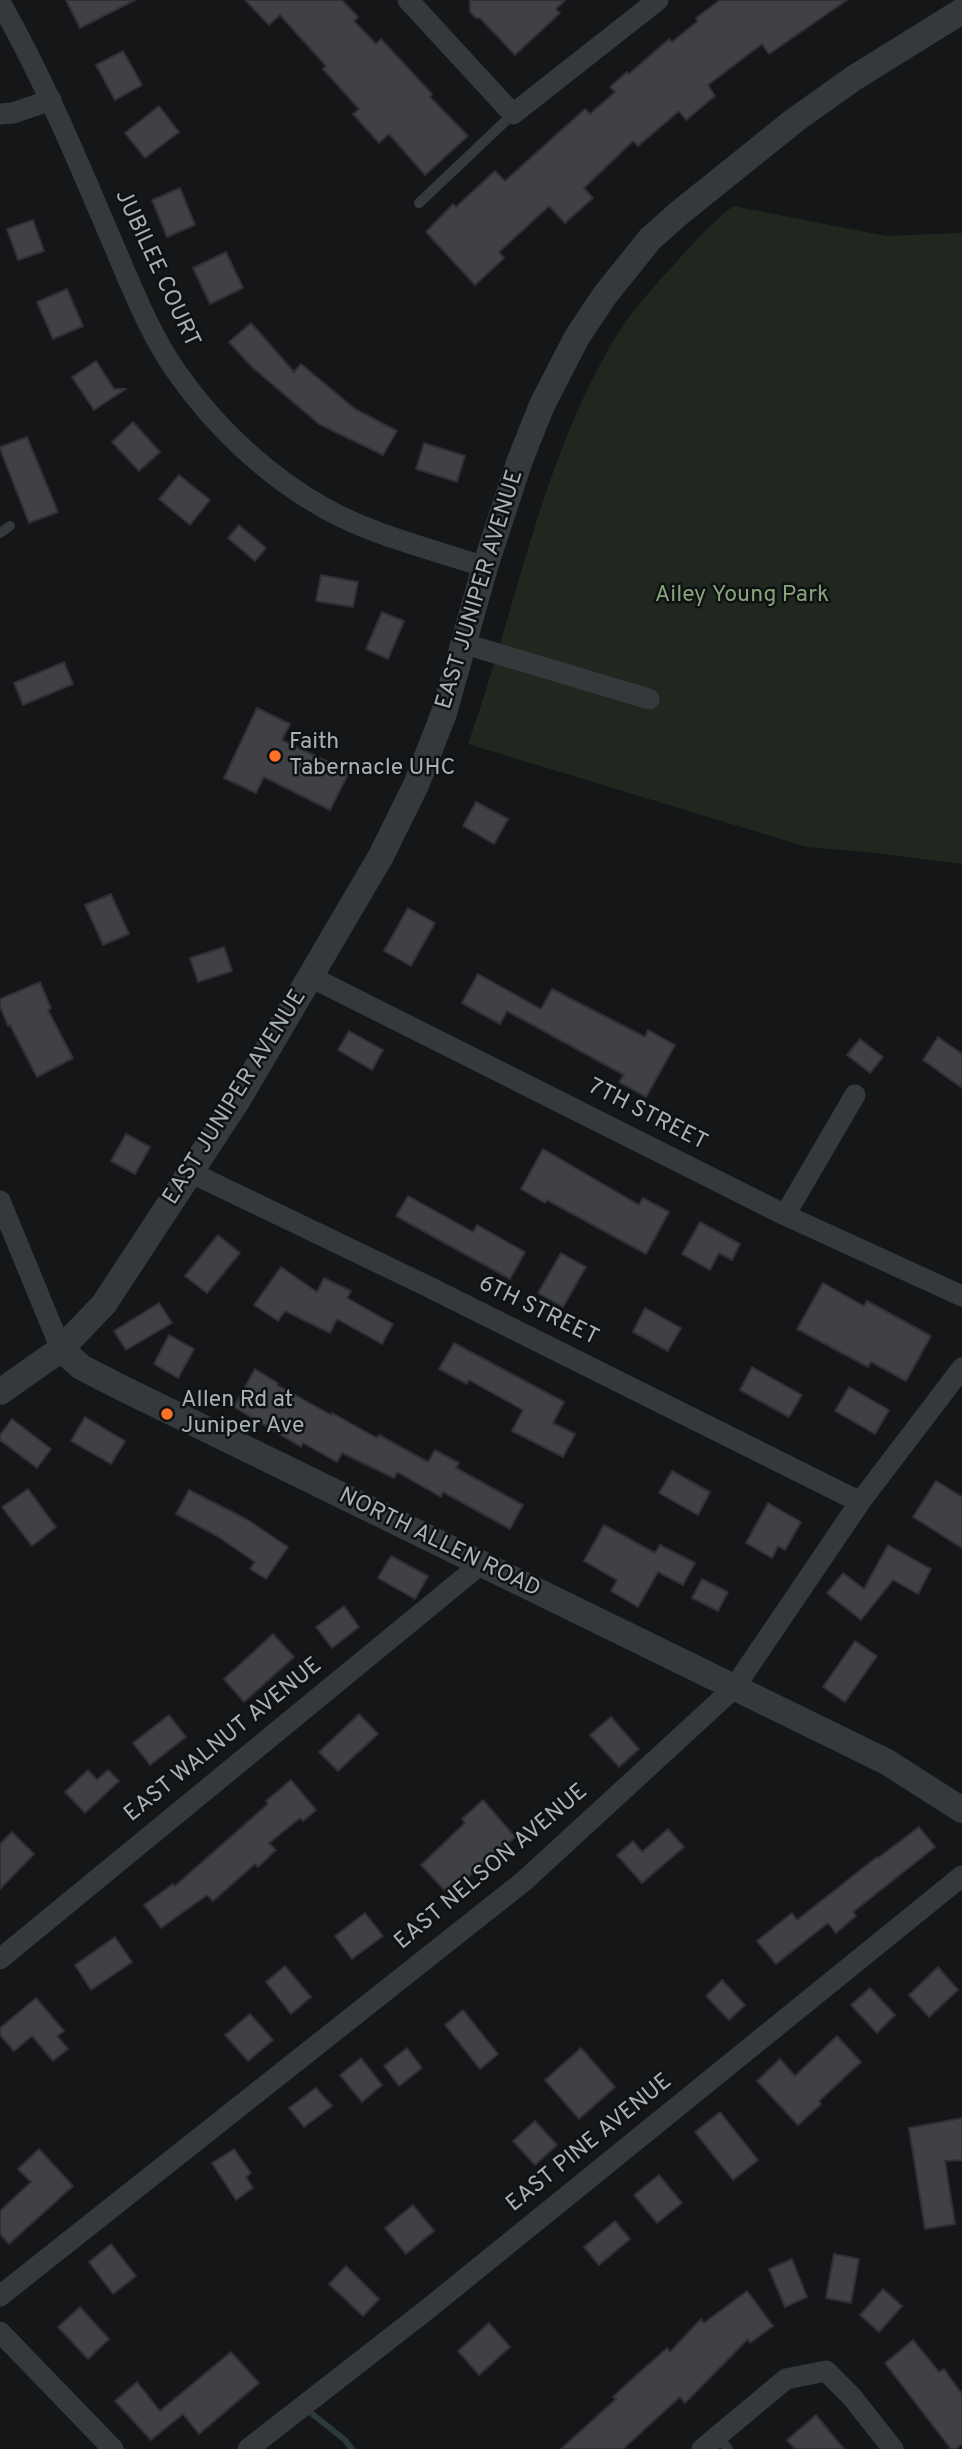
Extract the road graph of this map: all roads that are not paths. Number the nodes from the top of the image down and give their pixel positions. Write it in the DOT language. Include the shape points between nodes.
graph roads {
  1 [pos="408,0"];
  2 [pos="658,0"];
  3 [pos="0,2"];
  4 [pos="962,11"];
  5 [pos="51,100"];
  6 [pos="0,114"];
  7 [pos="513,114"];
  8 [pos="419,204"];
  9 [pos="10,526"];
  10 [pos="0,533"];
  11 [pos="485,567"];
  12 [pos="465,644"];
  13 [pos="649,699"];
  14 [pos="311,977"];
  15 [pos="855,1095"];
  16 [pos="192,1173"];
  17 [pos="0,1201"];
  18 [pos="785,1215"];
  19 [pos="962,1296"];
  20 [pos="61,1349"];
  21 [pos="962,1368"];
  22 [pos="0,1392"];
  23 [pos="860,1502"];
  24 [pos="481,1564"];
  25 [pos="734,1688"];
  26 [pos="962,1810"];
  27 [pos="962,1876"];
  28 [pos="0,1959"];
  29 [pos="0,2296"];
  30 [pos="0,2332"];
  31 [pos="716,2445"];
  32 [pos="113,2449"];
  33 [pos="248,2449"];
  34 [pos="893,2449"];
  1 -- 7 [label="street"];
  2 -- 7 [label="street"];
  3 -- 5 [label="street, JUBILEE COURT"];
  4 -- 11 [label="street, EAST JUNIPER AVENUE" via="795,120 678,214 630,262 577,337 542,405"];
  5 -- 6 [label="street"];
  5 -- 11 [label="street, JUBILEE COURT" via="143,313 176,372 218,423 261,464 326,509 374,531"];
  7 -- 8 [label="lane"];
  9 -- 10 [label="lane"];
  11 -- 12 [label="street, EAST JUNIPER AVENUE"];
  12 -- 13 [label="street"];
  12 -- 14 [label="street, EAST JUNIPER AVENUE" via="416,785"];
  14 -- 16 [label="street, EAST JUNIPER AVENUE"];
  14 -- 18 [label="street, 7TH STREET"];
  15 -- 18 [label="street"];
  16 -- 20 [label="street, EAST JUNIPER AVENUE" via="104,1304"];
  16 -- 23 [label="street, 6TH STREET"];
  17 -- 20 [label="street, NORTH ALLEN ROAD"];
  18 -- 19 [label="street, 7TH STREET"];
  20 -- 22 [label="street, EAST JUNIPER AVENUE"];
  20 -- 24 [label="street, NORTH ALLEN ROAD" via="81,1367"];
  21 -- 23 [label="street, EAST NELSON AVENUE"];
  23 -- 25 [label="street, EAST NELSON AVENUE"];
  24 -- 25 [label="street, NORTH ALLEN ROAD"];
  24 -- 28 [label="street, EAST WALNUT AVENUE"];
  25 -- 26 [label="street, NORTH ALLEN ROAD" via="887,1762"];
  25 -- 29 [label="street, EAST NELSON AVENUE" via="524,1881"];
  27 -- 33 [label="street, EAST PINE AVENUE"];
  30 -- 32 [label="street"];
  31 -- 34 [label="street" via="786,2379 826,2371"];
}
